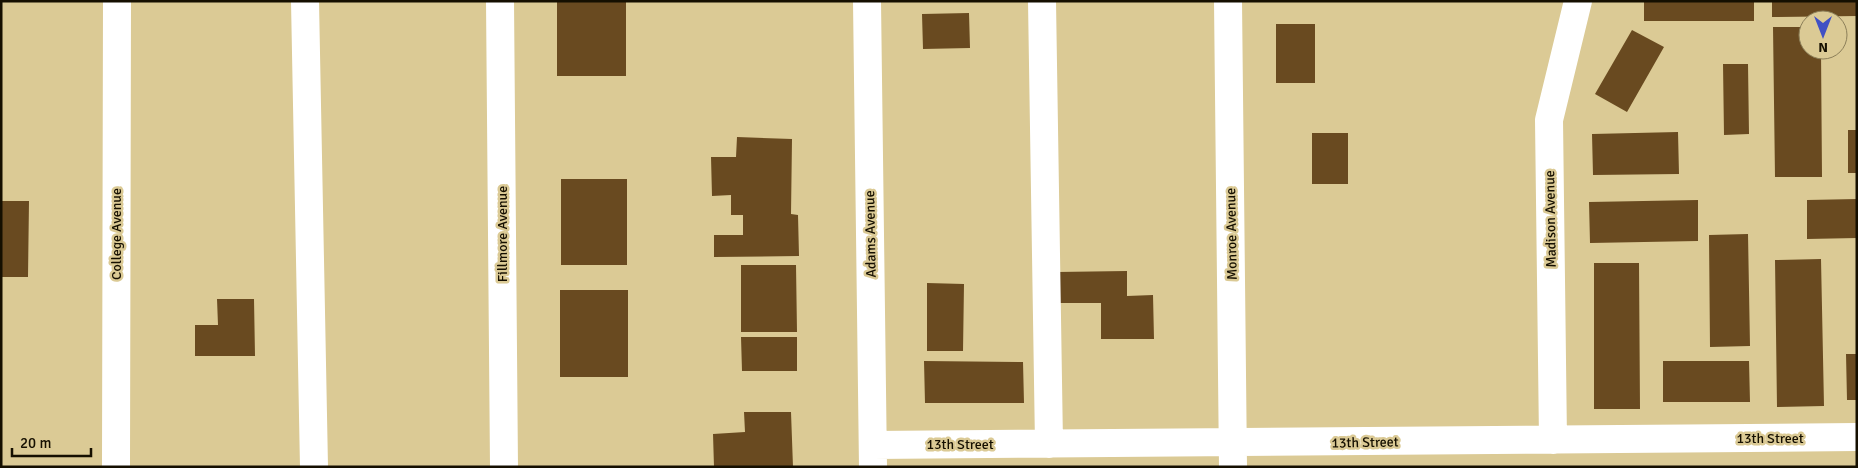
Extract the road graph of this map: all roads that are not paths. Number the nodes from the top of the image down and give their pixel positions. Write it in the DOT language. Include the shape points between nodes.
graph roads {
  1 [pos="116,1"];
  2 [pos="305,1"];
  3 [pos="500,1"];
  4 [pos="867,1"];
  5 [pos="1042,1"];
  6 [pos="1228,1"];
  7 [pos="1578,1"];
  8 [pos="1857,437"];
  9 [pos="1553,440"];
  10 [pos="1049,444"];
  11 [pos="1233,455"];
  12 [pos="873,456"];
  13 [pos="116,467"];
  14 [pos="314,467"];
  15 [pos="504,467"];
  1 -- 13 [label="street, College Avenue"];
  2 -- 14 [label="street"];
  3 -- 15 [label="street, Fillmore Avenue"];
  4 -- 12 [label="street, Adams Avenue"];
  5 -- 10 [label="street"];
  6 -- 11 [label="street, Monroe Avenue"];
  7 -- 9 [label="street, Madison Avenue" via="1549,120"];
  8 -- 9 [label="street, 13th Street"];
  9 -- 11 [label="street, 13th Street"];
  10 -- 11 [label="street, 13th Street"];
  10 -- 12 [label="street, 13th Street"];
}
